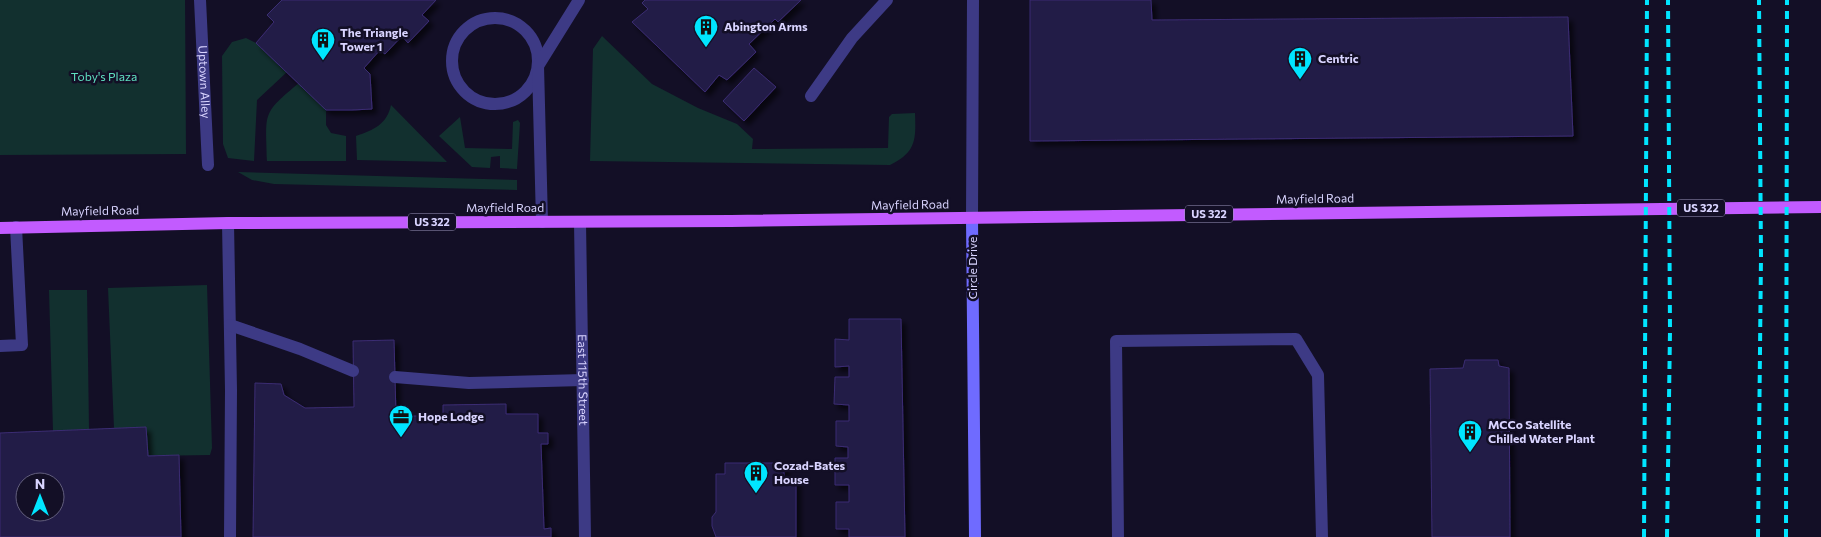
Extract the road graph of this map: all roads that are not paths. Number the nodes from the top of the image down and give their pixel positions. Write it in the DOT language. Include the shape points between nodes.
graph roads {
  1 [pos="200,0"];
  2 [pos="579,0"];
  3 [pos="887,0"];
  4 [pos="973,0"];
  5 [pos="538,66"];
  6 [pos="811,96"];
  7 [pos="208,165"];
  8 [pos="1821,207"];
  9 [pos="972,218"];
  10 [pos="542,222"];
  11 [pos="580,222"];
  12 [pos="228,223"];
  13 [pos="0,228"];
  14 [pos="16,228"];
  15 [pos="230,325"];
  16 [pos="0,346"];
  17 [pos="353,371"];
  18 [pos="395,377"];
  19 [pos="583,380"];
  20 [pos="230,537"];
  21 [pos="585,537"];
  22 [pos="975,537"];
  23 [pos="1118,537"];
  24 [pos="1322,537"];
  1 -- 7 [label="street, Uptown Alley"];
  2 -- 5 [label="street"];
  3 -- 6 [label="street" via="852,38"];
  4 -- 9 [label="street, Circle Drive"];
  5 -- 5 [label="street" via="538,52 532,38 510,20 495,17 467,27 452,52 451,66 463,91 474,100 487,104 508,102 526,92"];
  5 -- 10 [label="street"];
  8 -- 9 [label="main road, Mayfield Road / US 322"];
  9 -- 11 [label="main road, Mayfield Road / US 322"];
  9 -- 22 [label="street, Circle Drive"];
  10 -- 11 [label="main road, Mayfield Road / US 322"];
  10 -- 12 [label="main road, Mayfield Road / US 322"];
  11 -- 19 [label="street, East 115th Street"];
  12 -- 14 [label="main road, Mayfield Road / US 322"];
  12 -- 15 [label="street"];
  13 -- 14 [label="main road, Mayfield Road / US 322"];
  14 -- 16 [label="street" via="22,345"];
  15 -- 17 [label="street"];
  15 -- 20 [label="street"];
  18 -- 19 [label="street" via="469,384"];
  19 -- 21 [label="street, East 115th Street"];
  23 -- 24 [label="street" via="1116,341 1296,339 1318,375"];
}
